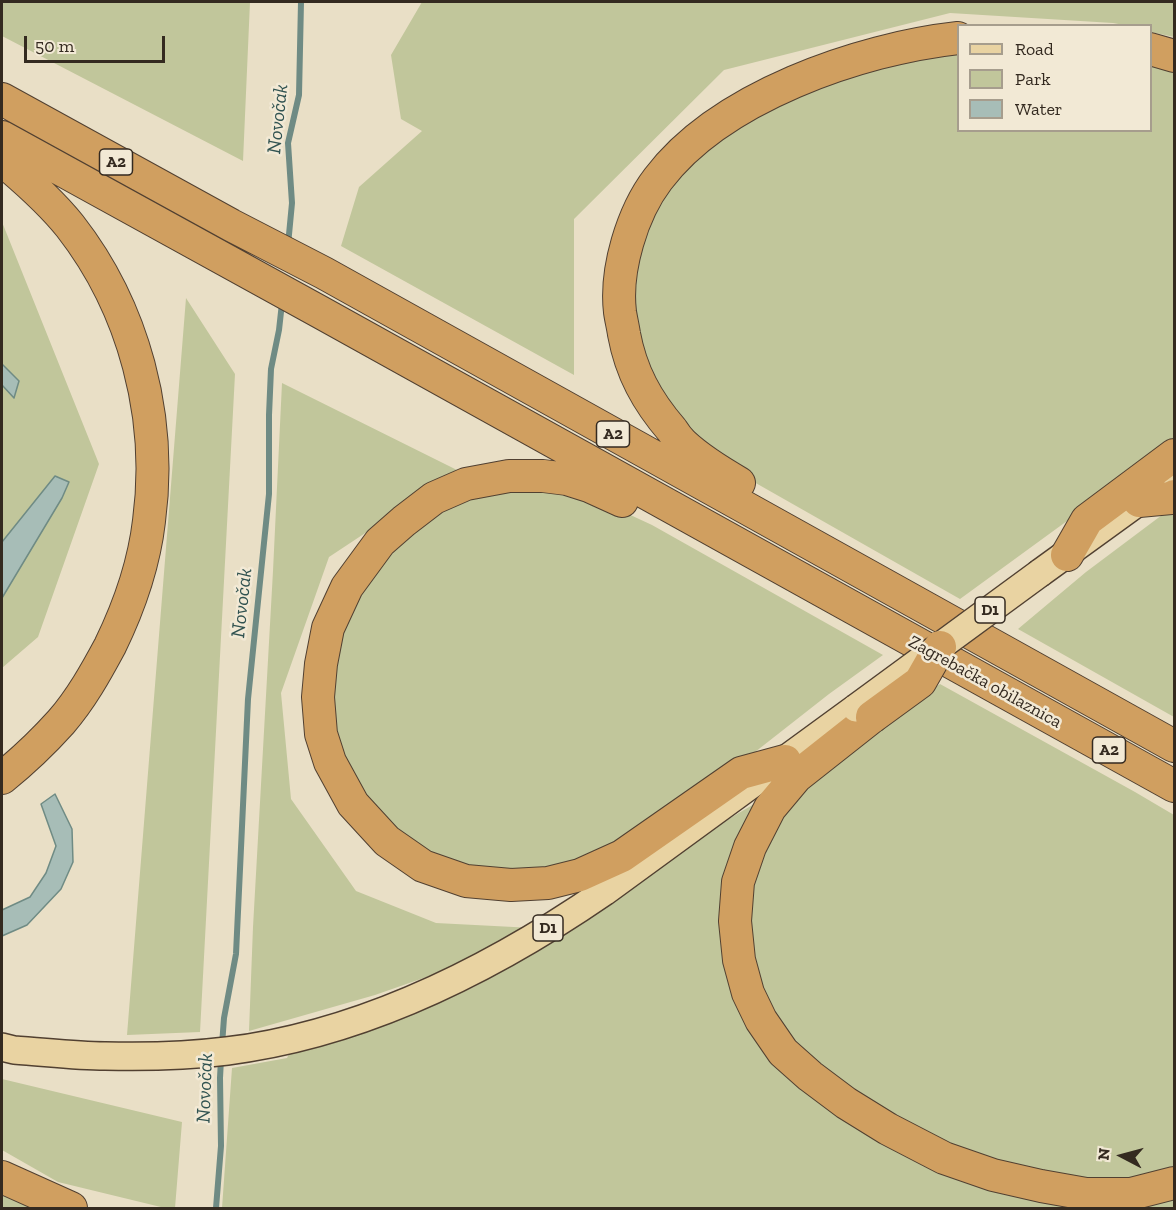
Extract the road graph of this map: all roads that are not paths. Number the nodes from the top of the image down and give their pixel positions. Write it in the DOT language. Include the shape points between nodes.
graph roads {
  1 [pos="957,38"];
  2 [pos="1152,50"];
  3 [pos="1174,56"];
  4 [pos="2,99"];
  5 [pos="2,137"];
  6 [pos="2,160"];
  7 [pos="1174,455"];
  8 [pos="1174,476"];
  9 [pos="1174,496"];
  10 [pos="1139,501"];
  11 [pos="1067,555"];
  12 [pos="796,577"];
  13 [pos="901,595"];
  14 [pos="940,647"];
  15 [pos="1078,693"];
  16 [pos="864,713"];
  17 [pos="1043,714"];
  18 [pos="1174,726"];
  19 [pos="1174,747"];
  20 [pos="785,761"];
  21 [pos="2,778"];
  22 [pos="1174,786"];
  23 [pos="1174,805"];
  24 [pos="2,1047"];
  25 [pos="2,1177"];
  26 [pos="1174,1183"];
  27 [pos="71,1209"];
  1 -- 13 [label="highway" via="893,49 814,73 761,96 709,130 657,180 638,213 621,272 619,310 640,385 683,444 728,477 869,557"];
  2 -- 3 [label="highway"];
  4 -- 13 [label="highway, A2" via="324,273"];
  5 -- 12 [label="highway, A2"];
  6 -- 21 [label="highway" via="70,226 101,273 124,319 141,373 153,468 149,521 138,576 122,620 94,676 62,721"];
  7 -- 11 [label="highway" via="1087,520"];
  8 -- 10 [label="main road"];
  9 -- 10 [label="highway"];
  10 -- 11 [label="main road"];
  11 -- 14 [label="main road, D1, bridge"];
  12 -- 17 [label="highway, Zagrebačka obilaznica / A2"];
  12 -- 20 [label="highway" via="738,564 625,502 567,479 509,476 466,484 434,498 388,535 347,587 328,628 318,697 321,734 330,762 353,804 387,841 423,866 466,880 511,885 548,883 580,875 622,856 741,773"];
  13 -- 15 [label="highway, Zagrebačka obilaznica / A2"];
  14 -- 16 [label="highway, bridge" via="920,682"];
  15 -- 18 [label="highway" via="1123,697"];
  15 -- 19 [label="highway, Zagrebačka obilaznica / A2"];
  16 -- 20 [label="main road, D1"];
  16 -- 26 [label="highway" via="796,777 770,808 738,882 735,921 739,960 761,1020 783,1052 810,1076 888,1129 944,1158 993,1175 1086,1194 1131,1194"];
  17 -- 22 [label="highway, Zagrebačka obilaznica / A2"];
  17 -- 23 [label="highway" via="1068,746"];
  20 -- 24 [label="main road, D1" via="576,911 467,975 371,1015 282,1041 227,1051 105,1056"];
  25 -- 27 [label="highway"];
}
